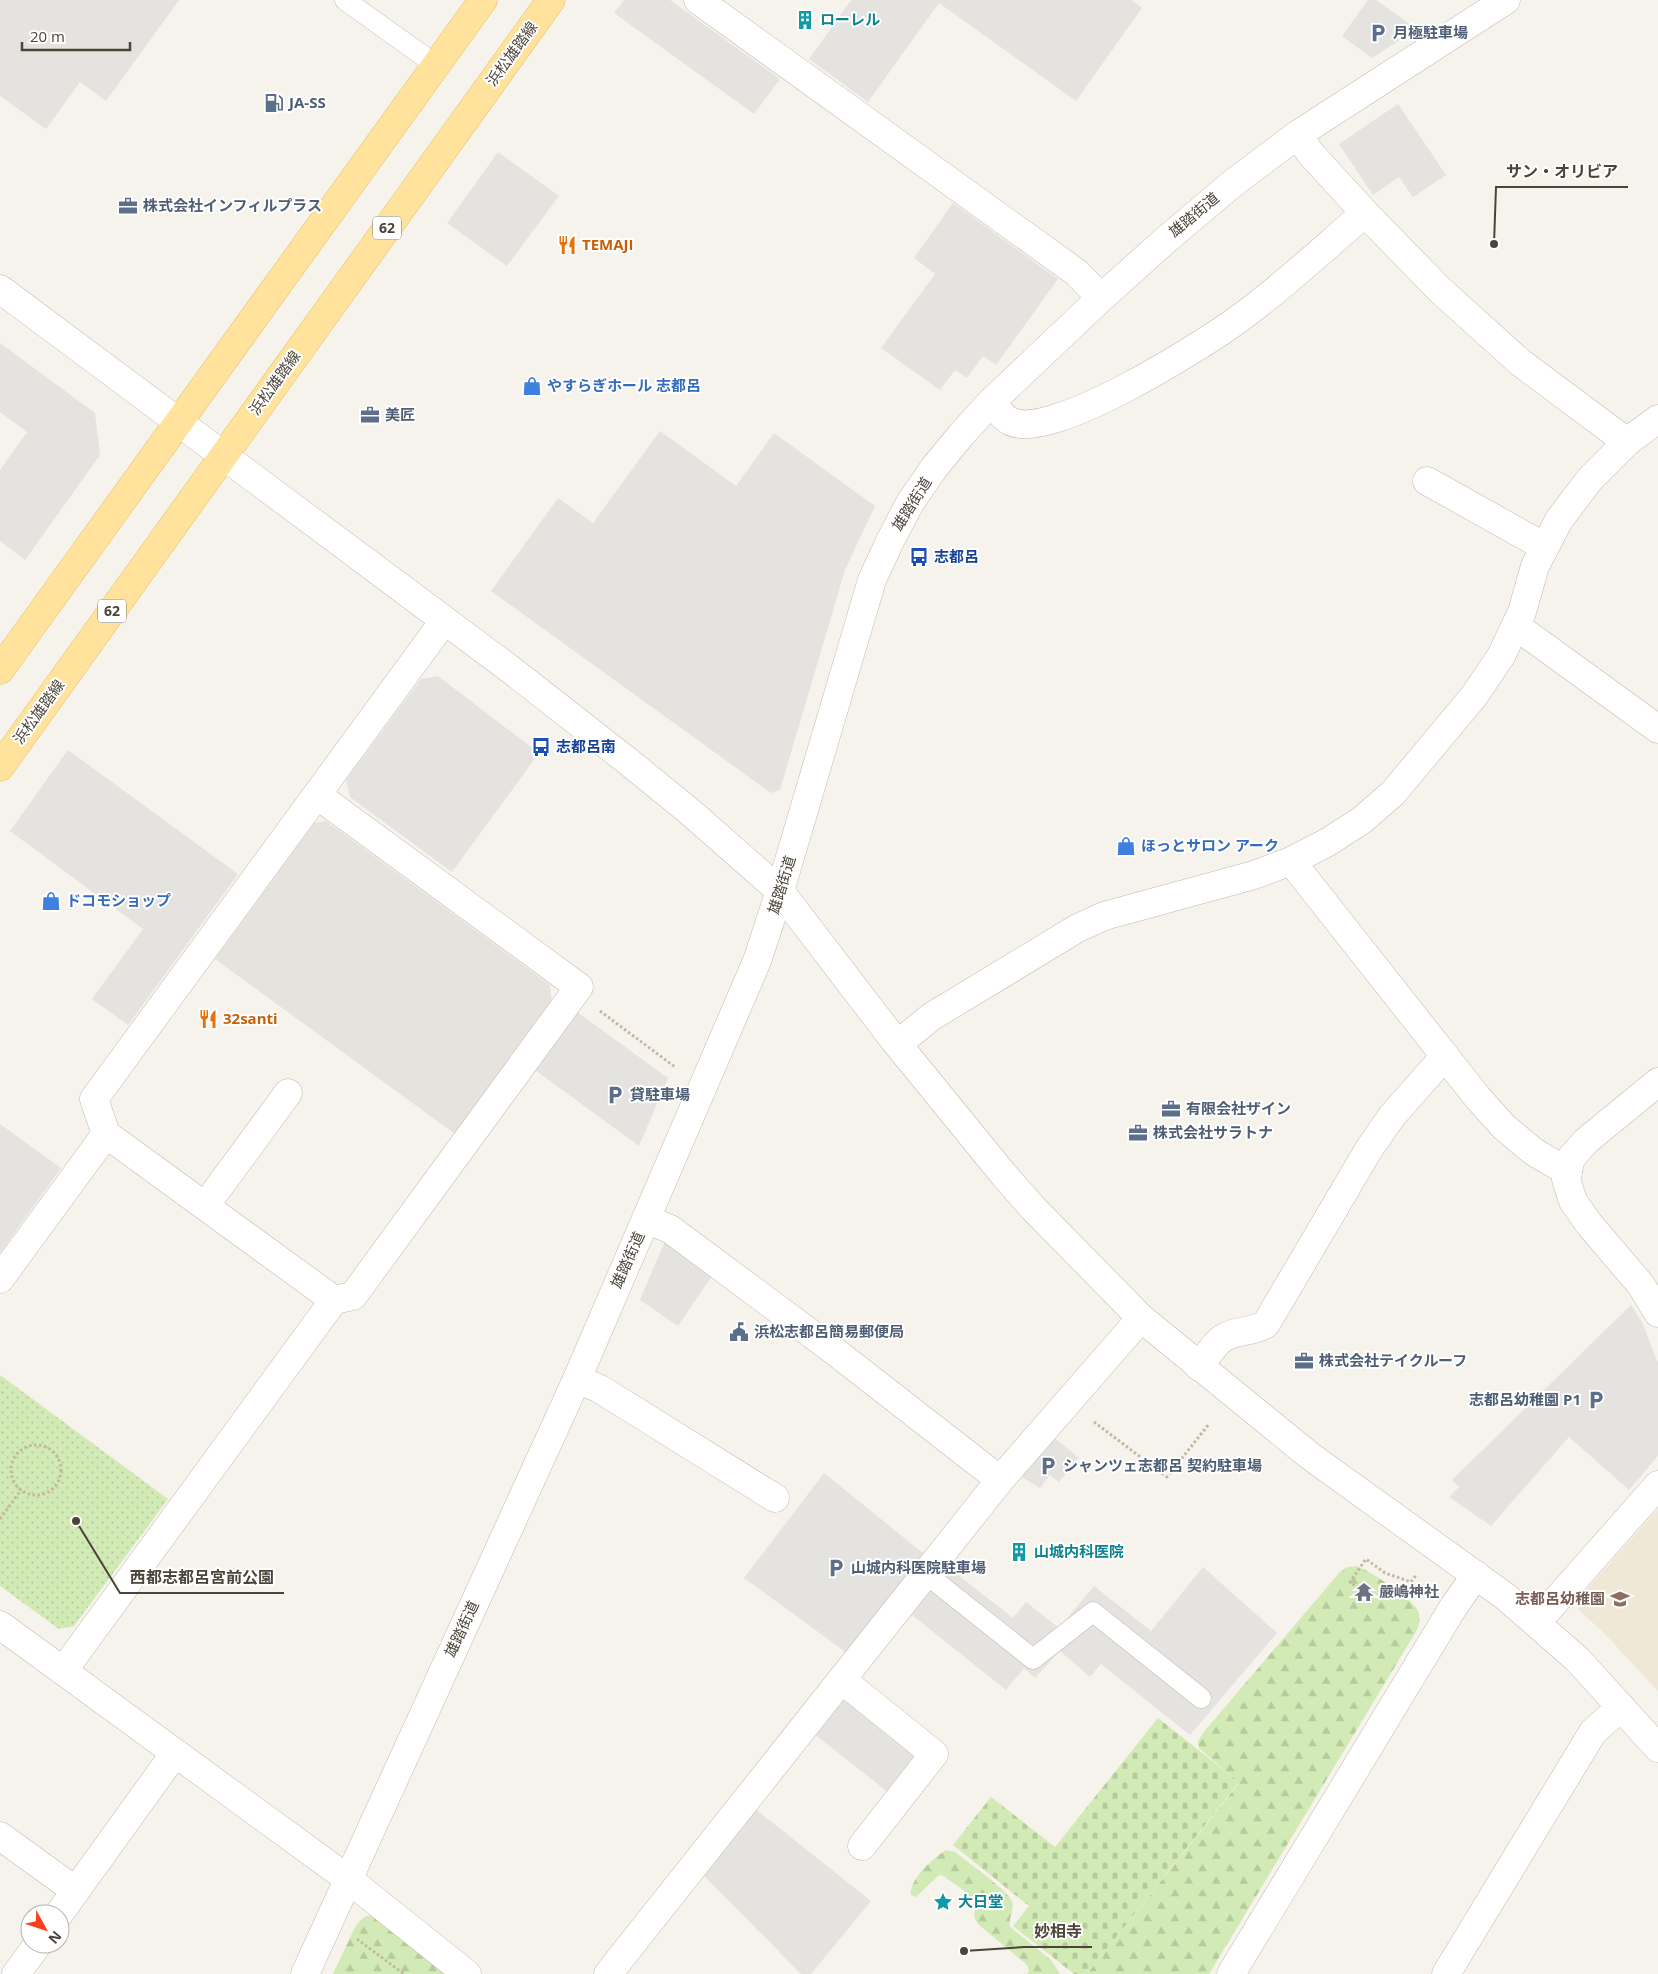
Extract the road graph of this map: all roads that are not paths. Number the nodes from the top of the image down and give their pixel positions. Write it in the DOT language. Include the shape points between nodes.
graph roads {
  1 [pos="345,0"];
  2 [pos="483,0"];
  3 [pos="551,0"];
  4 [pos="698,0"];
  5 [pos="1506,0"];
  6 [pos="436,65"];
  7 [pos="1297,134"];
  8 [pos="1365,213"];
  9 [pos="0,288"];
  10 [pos="1101,298"];
  11 [pos="991,402"];
  12 [pos="1658,419"];
  13 [pos="178,421"];
  14 [pos="1627,442"];
  15 [pos="224,456"];
  16 [pos="1439,496"];
  17 [pos="1545,547"];
  18 [pos="444,620"];
  19 [pos="1516,626"];
  20 [pos="0,670"];
  21 [pos="1658,729"];
  22 [pos="0,767"];
  23 [pos="317,795"];
  24 [pos="1291,861"];
  25 [pos="780,891"];
  26 [pos="898,1044"];
  27 [pos="1445,1056"];
  28 [pos="1658,1082"];
  29 [pos="288,1093"];
  30 [pos="106,1134"];
  31 [pos="1568,1172"];
  32 [pos="205,1206"];
  33 [pos="646,1219"];
  34 [pos="0,1279"];
  35 [pos="334,1300"];
  36 [pos="1658,1313"];
  37 [pos="1141,1318"];
  38 [pos="1199,1367"];
  39 [pos="577,1379"];
  40 [pos="1000,1480"];
  41 [pos="1658,1485"];
  42 [pos="775,1498"];
  43 [pos="926,1574"];
  44 [pos="1476,1575"];
  45 [pos="1537,1622"];
  46 [pos="0,1625"];
  47 [pos="63,1671"];
  48 [pos="842,1680"];
  49 [pos="1201,1698"];
  50 [pos="1621,1707"];
  51 [pos="1658,1748"];
  52 [pos="175,1753"];
  53 [pos="0,1836"];
  54 [pos="862,1846"];
  55 [pos="348,1880"];
  56 [pos="76,1891"];
  57 [pos="66,1904"];
  58 [pos="31,1954"];
  59 [pos="16,1974"];
  60 [pos="304,1974"];
  61 [pos="467,1974"];
  62 [pos="608,1974"];
  63 [pos="1231,1974"];
  64 [pos="1446,1974"];
  1 -- 6 [label="lane"];
  2 -- 6 [label="main road"];
  3 -- 15 [label="main road, 浜松雄踏線 / 62"];
  4 -- 10 [label="street" via="1077,273"];
  5 -- 7 [label="street, 雄踏街道"];
  6 -- 13 [label="main road"];
  7 -- 8 [label="street"];
  7 -- 10 [label="street, 雄踏街道" via="1232,184"];
  8 -- 11 [label="street" via="1240,318 1184,356 1125,389 1064,416 1031,425 1010,422"];
  8 -- 14 [label="street" via="1440,290 1521,363"];
  9 -- 13 [label="street"];
  10 -- 11 [label="street, 雄踏街道"];
  11 -- 25 [label="street, 雄踏街道" via="956,442 910,504 872,580"];
  12 -- 14 [label="street"];
  13 -- 15 [label="street"];
  13 -- 20 [label="main road"];
  14 -- 17 [label="street" via="1590,479"];
  15 -- 18 [label="street"];
  15 -- 22 [label="main road, 浜松雄踏線 / 62"];
  16 -- 17 [label="street"];
  17 -- 19 [label="street" via="1535,566"];
  18 -- 23 [label="street"];
  18 -- 25 [label="street" via="630,763"];
  19 -- 21 [label="street"];
  19 -- 24 [label="street" via="1501,656 1474,696 1393,792 1355,824"];
  23 -- 30 [label="street" via="94,1099"];
  23 -- 35 [label="street" via="579,987 354,1296"];
  24 -- 26 [label="street" via="1254,875 1104,916 1076,929 931,1018"];
  24 -- 27 [label="street"];
  25 -- 26 [label="street"];
  25 -- 33 [label="street, 雄踏街道" via="757,961"];
  26 -- 37 [label="street" via="1033,1208"];
  27 -- 31 [label="street" via="1504,1127 1534,1152"];
  27 -- 38 [label="street" via="1392,1116 1369,1149 1266,1324 1223,1338"];
  28 -- 31 [label="street" via="1586,1141 1571,1158"];
  29 -- 32 [label="street"];
  30 -- 32 [label="street"];
  30 -- 34 [label="street"];
  31 -- 36 [label="street" via="1566,1180 1573,1201 1641,1285"];
  32 -- 35 [label="street"];
  33 -- 39 [label="street, 雄踏街道"];
  33 -- 40 [label="street" via="670,1229"];
  35 -- 47 [label="street"];
  37 -- 38 [label="street"];
  37 -- 40 [label="street"];
  38 -- 44 [label="street" via="1310,1456"];
  39 -- 42 [label="street" via="600,1389"];
  39 -- 55 [label="street, 雄踏街道"];
  40 -- 43 [label="street"];
  41 -- 45 [label="street"];
  43 -- 48 [label="street"];
  43 -- 49 [label="lane" via="1033,1659 1093,1612"];
  44 -- 45 [label="street"];
  44 -- 63 [label="street" via="1454,1606"];
  45 -- 50 [label="street"];
  46 -- 47 [label="street"];
  47 -- 52 [label="street"];
  48 -- 54 [label="street" via="934,1754"];
  48 -- 62 [label="street"];
  50 -- 51 [label="street"];
  50 -- 64 [label="street" via="1593,1732"];
  52 -- 55 [label="street"];
  52 -- 56 [label="street"];
  53 -- 56 [label="street"];
  55 -- 60 [label="street, 雄踏街道"];
  55 -- 61 [label="street"];
  56 -- 57 [label="street"];
  58 -- 59 [label="street"];
}
